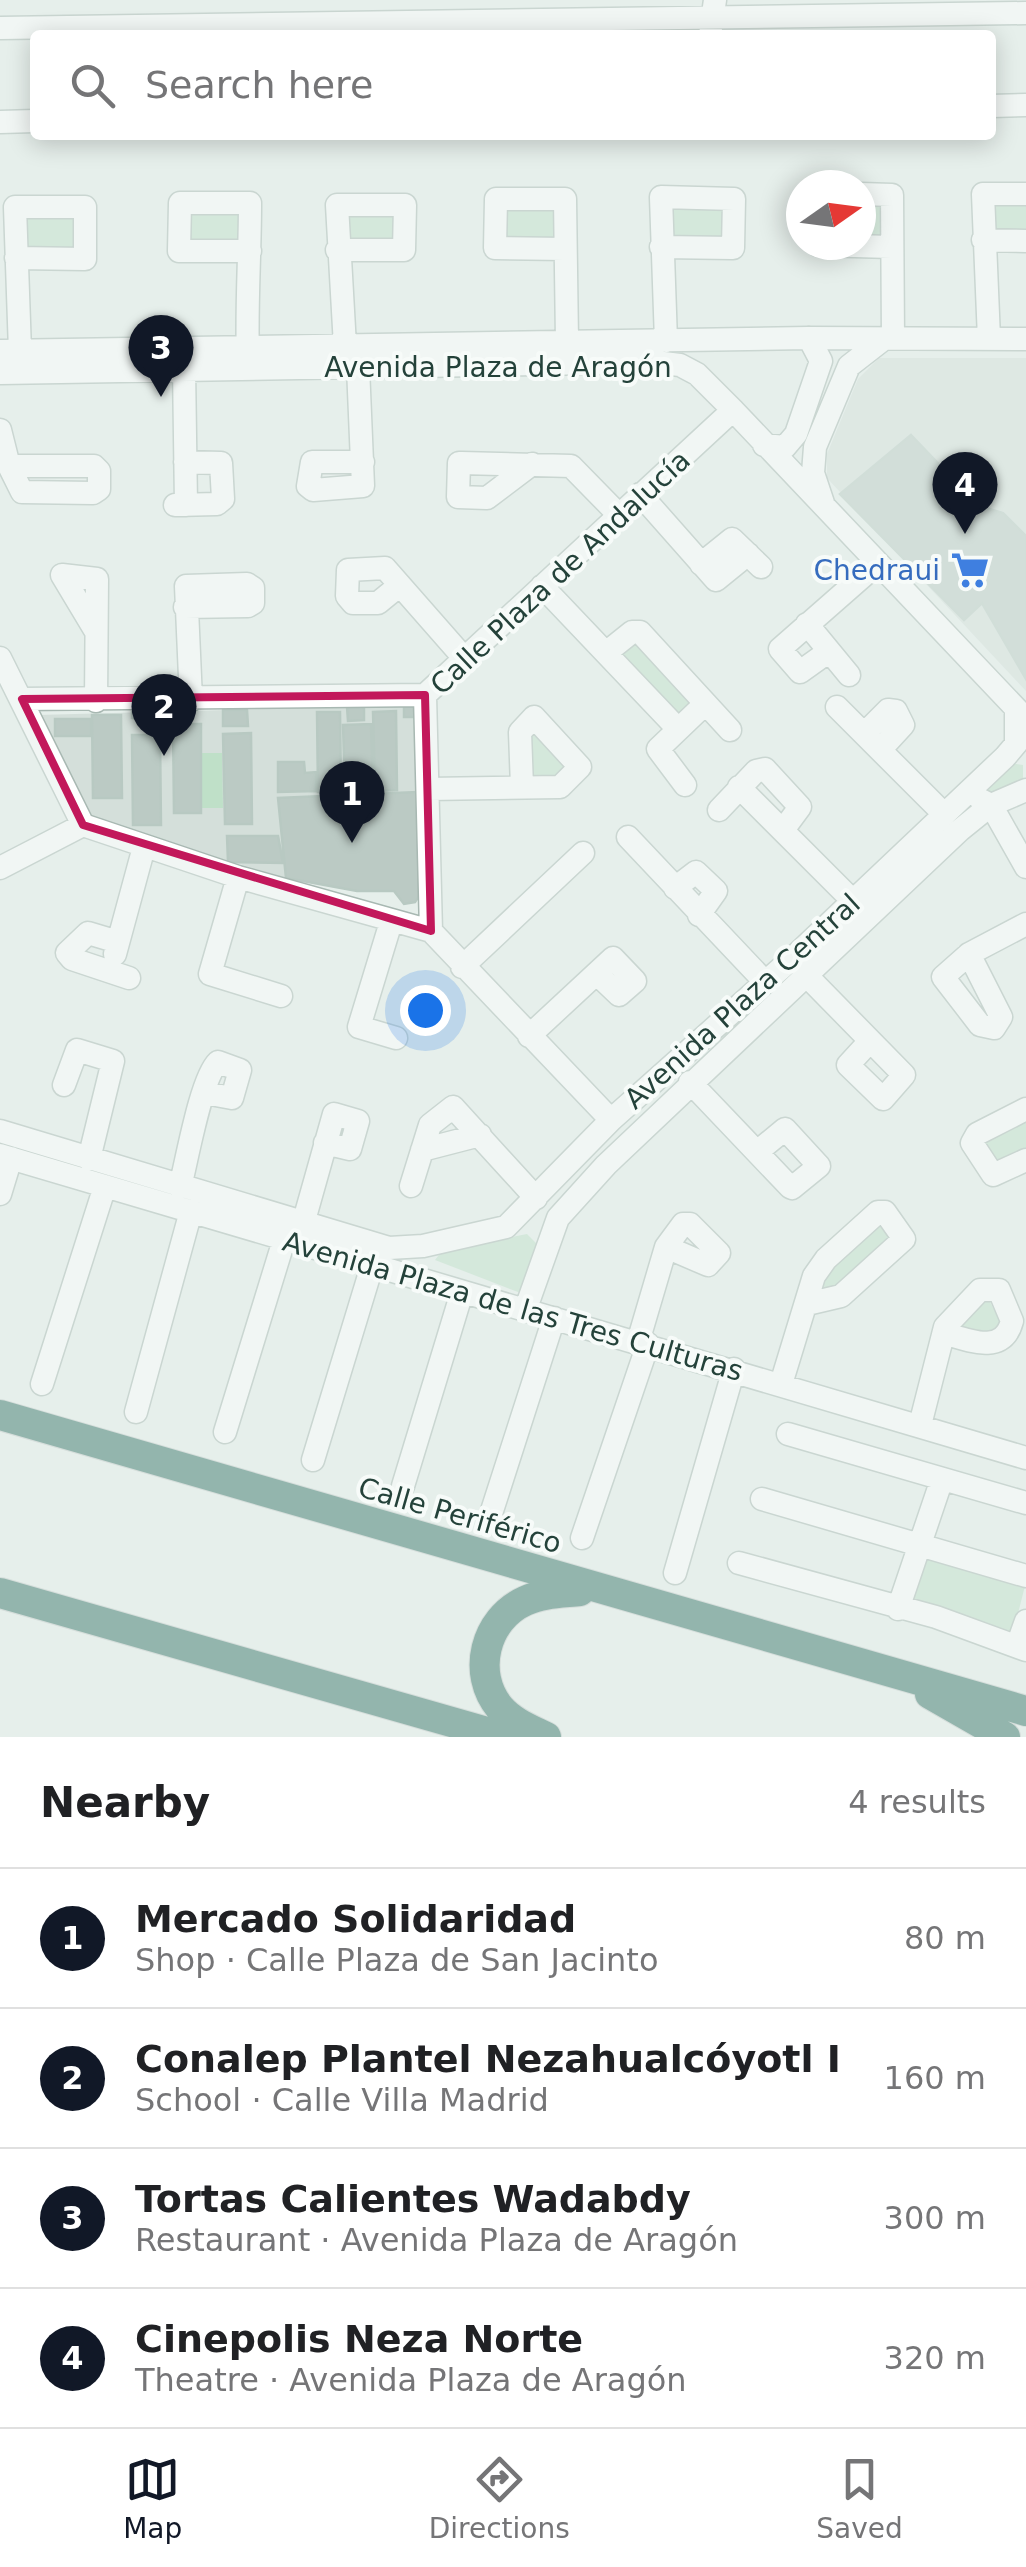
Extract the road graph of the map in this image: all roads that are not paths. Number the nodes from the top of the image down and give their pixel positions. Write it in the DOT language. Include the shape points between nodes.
graph roads {
  1 [pos="1026,12"];
  2 [pos="712,17"];
  3 [pos="0,28"];
  4 [pos="1026,105"];
  5 [pos="996,106"];
  6 [pos="30,121"];
  7 [pos="0,122"];
  8 [pos="876,194"];
  9 [pos="1026,194"];
  10 [pos="983,240"];
  11 [pos="1026,241"];
  12 [pos="661,247"];
  13 [pos="876,247"];
  14 [pos="891,247"];
  15 [pos="565,249"];
  16 [pos="338,250"];
  17 [pos="250,252"];
  18 [pos="16,258"];
  19 [pos="809,338"];
  20 [pos="889,338"];
  21 [pos="989,339"];
  22 [pos="1026,339"];
  23 [pos="666,340"];
  24 [pos="707,340"];
  25 [pos="567,341"];
  26 [pos="345,346"];
  27 [pos="10,351"];
  28 [pos="248,358"];
  29 [pos="358,366"];
  30 [pos="184,368"];
  31 [pos="0,374"];
  32 [pos="697,374"];
  33 [pos="733,410"];
  34 [pos="0,430"];
  35 [pos="764,446"];
  36 [pos="186,462"];
  37 [pos="362,462"];
  38 [pos="532,464"];
  39 [pos="8,466"];
  40 [pos="640,494"];
  41 [pos="825,509"];
  42 [pos="618,514"];
  43 [pos="755,561"];
  44 [pos="878,563"];
  45 [pos="400,585"];
  46 [pos="542,586"];
  47 [pos="186,606"];
  48 [pos="806,624"];
  49 [pos="95,630"];
  50 [pos="607,652"];
  51 [pos="828,652"];
  52 [pos="0,658"];
  53 [pos="464,658"];
  54 [pos="849,675"];
  55 [pos="425,695"];
  56 [pos="22,699"];
  57 [pos="191,700"];
  58 [pos="96,701"];
  59 [pos="705,704"];
  60 [pos="837,707"];
  61 [pos="1021,714"];
  62 [pos="678,729"];
  63 [pos="730,730"];
  64 [pos="1015,759"];
  65 [pos="979,783"];
  66 [pos="685,785"];
  67 [pos="522,787"];
  68 [pos="428,789"];
  69 [pos="1026,790"];
  70 [pos="991,805"];
  71 [pos="719,810"];
  72 [pos="944,814"];
  73 [pos="83,824"];
  74 [pos="628,837"];
  75 [pos="144,847"];
  76 [pos="583,852"];
  77 [pos="1026,867"];
  78 [pos="0,868"];
  79 [pos="238,877"];
  80 [pos="846,894"];
  81 [pos="392,922"];
  82 [pos="1026,924"];
  83 [pos="431,931"];
  84 [pos="118,942"];
  85 [pos="969,954"];
  86 [pos="462,967"];
  87 [pos="596,974"];
  88 [pos="805,974"];
  89 [pos="766,983"];
  90 [pos="281,996"];
  91 [pos="370,1001"];
  92 [pos="529,1036"];
  93 [pos="870,1041"];
  94 [pos="690,1082"];
  95 [pos="64,1086"];
  96 [pos="205,1094"];
  97 [pos="1026,1109"];
  98 [pos="611,1120"];
  99 [pos="0,1131"];
  100 [pos="480,1135"];
  101 [pos="325,1142"];
  102 [pos="422,1150"];
  103 [pos="757,1152"];
  104 [pos="5,1157"];
  105 [pos="89,1159"];
  106 [pos="1026,1160"];
  107 [pos="105,1186"];
  108 [pos="411,1186"];
  109 [pos="180,1187"];
  110 [pos="0,1194"];
  111 [pos="536,1198"];
  112 [pos="191,1212"];
  113 [pos="303,1224"];
  114 [pos="506,1227"];
  115 [pos="284,1240"];
  116 [pos="549,1240"];
  117 [pos="423,1246"];
  118 [pos="666,1247"];
  119 [pos="372,1266"];
  120 [pos="434,1284"];
  121 [pos="462,1292"];
  122 [pos="807,1304"];
  123 [pos="526,1308"];
  124 [pos="554,1318"];
  125 [pos="944,1334"];
  126 [pos="643,1336"];
  127 [pos="734,1369"];
  128 [pos="783,1374"];
  129 [pos="42,1384"];
  130 [pos="136,1412"];
  131 [pos="0,1416"];
  132 [pos="922,1416"];
  133 [pos="225,1432"];
  134 [pos="788,1434"];
  135 [pos="1026,1458"];
  136 [pos="313,1460"];
  137 [pos="942,1479"];
  138 [pos="403,1486"];
  139 [pos="762,1498"];
  140 [pos="1026,1503"];
  141 [pos="488,1520"];
  142 [pos="582,1538"];
  143 [pos="920,1546"];
  144 [pos="739,1563"];
  145 [pos="675,1573"];
  146 [pos="1026,1576"];
  147 [pos="598,1590"];
  148 [pos="0,1593"];
  149 [pos="898,1608"];
  150 [pos="1026,1620"];
  151 [pos="1022,1648"];
  152 [pos="902,1675"];
  153 [pos="1026,1711"];
  154 [pos="504,1737"];
  155 [pos="546,1737"];
  156 [pos="1005,1737"];
  1 -- 2 [label="street"];
  2 -- 3 [label="street"];
  4 -- 5 [label="street"];
  6 -- 7 [label="street"];
  8 -- 14 [label="street" via="892,195"];
  9 -- 10 [label="street" via="983,194"];
  10 -- 11 [label="street"];
  10 -- 21 [label="street"];
  12 -- 23 [label="street"];
  13 -- 14 [label="street"];
  14 -- 20 [label="street"];
  15 -- 25 [label="street"];
  16 -- 26 [label="street"];
  17 -- 28 [label="street"];
  18 -- 27 [label="street"];
  19 -- 20 [label="street, Avenida Plaza de Aragón"];
  19 -- 24 [label="street, Avenida Plaza de Aragón"];
  19 -- 35 [label="street" via="821,361 796,434 785,447"];
  20 -- 21 [label="street, Avenida Plaza de Aragón"];
  20 -- 41 [label="street" via="850,366 814,447"];
  21 -- 22 [label="street, Avenida Plaza de Aragón"];
  23 -- 24 [label="street, Avenida Plaza de Aragón"];
  23 -- 25 [label="street, Avenida Plaza de Aragón"];
  24 -- 32 [label="street" via="694,355"];
  25 -- 26 [label="street, Avenida Plaza de Aragón"];
  26 -- 28 [label="street, Avenida Plaza de Aragón"];
  27 -- 28 [label="street, Avenida Plaza de Aragón"];
  28 -- 29 [label="street, Avenida Plaza de Aragón"];
  28 -- 30 [label="street, Avenida Plaza de Aragón"];
  29 -- 32 [label="street, Avenida Plaza de Aragón" via="656,362"];
  29 -- 37 [label="street"];
  30 -- 31 [label="street, Avenida Plaza de Aragón"];
  30 -- 36 [label="street"];
  32 -- 33 [label="street, Avenida Plaza de Aragón"];
  33 -- 35 [label="street, Avenida Plaza de Aragón"];
  33 -- 40 [label="street, Calle Plaza de Andalucía"];
  34 -- 39 [label="street"];
  35 -- 41 [label="street, Avenida Plaza de Aragón"];
  36 -- 36 [label="street" via="221,464 219,504 180,504"];
  37 -- 37 [label="street" via="360,489 310,488 310,463"];
  38 -- 42 [label="street" via="574,466"];
  40 -- 42 [label="street, Calle Plaza de Andalucía"];
  40 -- 43 [label="street" via="702,564 732,539"];
  41 -- 44 [label="street, Avenida Plaza de Aragón"];
  42 -- 46 [label="street, Calle Plaza de Andalucía"];
  44 -- 48 [label="street"];
  44 -- 61 [label="street, Avenida Plaza de Aragón"];
  45 -- 53 [label="street"];
  46 -- 50 [label="street"];
  46 -- 53 [label="street, Calle Plaza de Andalucía"];
  47 -- 57 [label="street"];
  48 -- 51 [label="street"];
  48 -- 51 [label="street" via="782,644 782,655 800,672"];
  49 -- 58 [label="street"];
  50 -- 59 [label="street" via="640,632"];
  50 -- 62 [label="street"];
  51 -- 54 [label="street"];
  52 -- 56 [label="street"];
  53 -- 55 [label="street, Calle Plaza de Andalucía"];
  55 -- 57 [label="street"];
  55 -- 68 [label="street, Calle Plaza de Andalucía"];
  56 -- 58 [label="street"];
  56 -- 73 [label="street"];
  57 -- 58 [label="street"];
  59 -- 62 [label="street"];
  59 -- 63 [label="street"];
  60 -- 72 [label="street"];
  61 -- 64 [label="street, Avenida Plaza Central"];
  62 -- 66 [label="street" via="657,752"];
  64 -- 65 [label="street, Avenida Plaza Central"];
  65 -- 70 [label="street" via="979,797"];
  65 -- 72 [label="street, Avenida Plaza Central"];
  67 -- 68 [label="street"];
  68 -- 83 [label="street, Calle Plaza de Andalucía"];
  69 -- 70 [label="street, Avenida Plaza Central"];
  70 -- 77 [label="street"];
  70 -- 88 [label="street, Avenida Plaza Central"];
  71 -- 80 [label="street" via="739,787"];
  72 -- 80 [label="street, Avenida Plaza Central"];
  73 -- 75 [label="street"];
  73 -- 78 [label="street"];
  74 -- 89 [label="street"];
  75 -- 79 [label="street"];
  75 -- 84 [label="street"];
  76 -- 86 [label="street"];
  79 -- 81 [label="street"];
  79 -- 90 [label="street" via="210,974"];
  80 -- 89 [label="street, Avenida Plaza Central"];
  81 -- 83 [label="street"];
  81 -- 91 [label="street"];
  82 -- 85 [label="street"];
  83 -- 86 [label="street"];
  84 -- 84 [label="street" via="119,974 70,958 67,950 88,934"];
  86 -- 92 [label="street"];
  87 -- 92 [label="street"];
  88 -- 93 [label="street"];
  88 -- 94 [label="street, Avenida Plaza Central"];
  89 -- 98 [label="street, Avenida Plaza Central"];
  92 -- 98 [label="street"];
  94 -- 103 [label="street"];
  94 -- 116 [label="street, Avenida Plaza Central" via="567,1207"];
  95 -- 105 [label="street" via="78,1050 113,1061"];
  96 -- 109 [label="street"];
  97 -- 106 [label="street" via="972,1138 993,1175"];
  98 -- 111 [label="street, Avenida Plaza Central"];
  99 -- 105 [label="street, Avenida Plaza de las Tres Culturas"];
  100 -- 102 [label="street"];
  100 -- 102 [label="street" via="450,1108 430,1124"];
  100 -- 111 [label="street"];
  101 -- 113 [label="street"];
  102 -- 108 [label="street"];
  104 -- 107 [label="street, Avenida Plaza de las Tres Culturas"];
  104 -- 110 [label="street"];
  105 -- 109 [label="street, Avenida Plaza de las Tres Culturas"];
  107 -- 112 [label="street, Avenida Plaza de las Tres Culturas"];
  107 -- 129 [label="street"];
  109 -- 113 [label="street, Avenida Plaza de las Tres Culturas"];
  111 -- 114 [label="street, Avenida Plaza Central"];
  112 -- 115 [label="street, Avenida Plaza de las Tres Culturas"];
  112 -- 130 [label="street"];
  113 -- 117 [label="street, Avenida Plaza de las Tres Culturas" via="389,1248"];
  114 -- 116 [label="street" via="532,1223"];
  114 -- 117 [label="street"];
  115 -- 119 [label="street, Avenida Plaza de las Tres Culturas"];
  115 -- 133 [label="street"];
  116 -- 123 [label="street, Avenida Plaza Central"];
  117 -- 120 [label="street" via="422,1266"];
  118 -- 126 [label="street"];
  119 -- 120 [label="street, Avenida Plaza de las Tres Culturas"];
  119 -- 136 [label="street"];
  120 -- 121 [label="street, Avenida Plaza de las Tres Culturas"];
  121 -- 123 [label="street, Avenida Plaza de las Tres Culturas"];
  121 -- 138 [label="street"];
  122 -- 128 [label="street"];
  123 -- 124 [label="street, Avenida Plaza de las Tres Culturas"];
  124 -- 126 [label="street, Avenida Plaza de las Tres Culturas"];
  124 -- 141 [label="street"];
  125 -- 132 [label="street"];
  126 -- 127 [label="street, Avenida Plaza de las Tres Culturas"];
  126 -- 142 [label="street"];
  127 -- 128 [label="street, Avenida Plaza de las Tres Culturas"];
  127 -- 145 [label="street"];
  128 -- 132 [label="street, Avenida Plaza de las Tres Culturas"];
  131 -- 147 [label="highway, Calle Periférico"];
  132 -- 135 [label="street, Avenida Plaza de las Tres Culturas"];
  134 -- 137 [label="street"];
  137 -- 140 [label="street"];
  137 -- 143 [label="street"];
  139 -- 143 [label="street"];
  143 -- 146 [label="street"];
  143 -- 149 [label="street"];
  144 -- 149 [label="street"];
  147 -- 152 [label="highway, Calle Periférico"];
  147 -- 155 [label="highway" via="531,1598 500,1619 488,1641 485,1676 493,1697 517,1722"];
  148 -- 154 [label="highway"];
  149 -- 151 [label="street"];
  150 -- 151 [label="street"];
  152 -- 153 [label="highway, Calle Periférico"];
  152 -- 156 [label="highway, Calle Periférico"];
}
